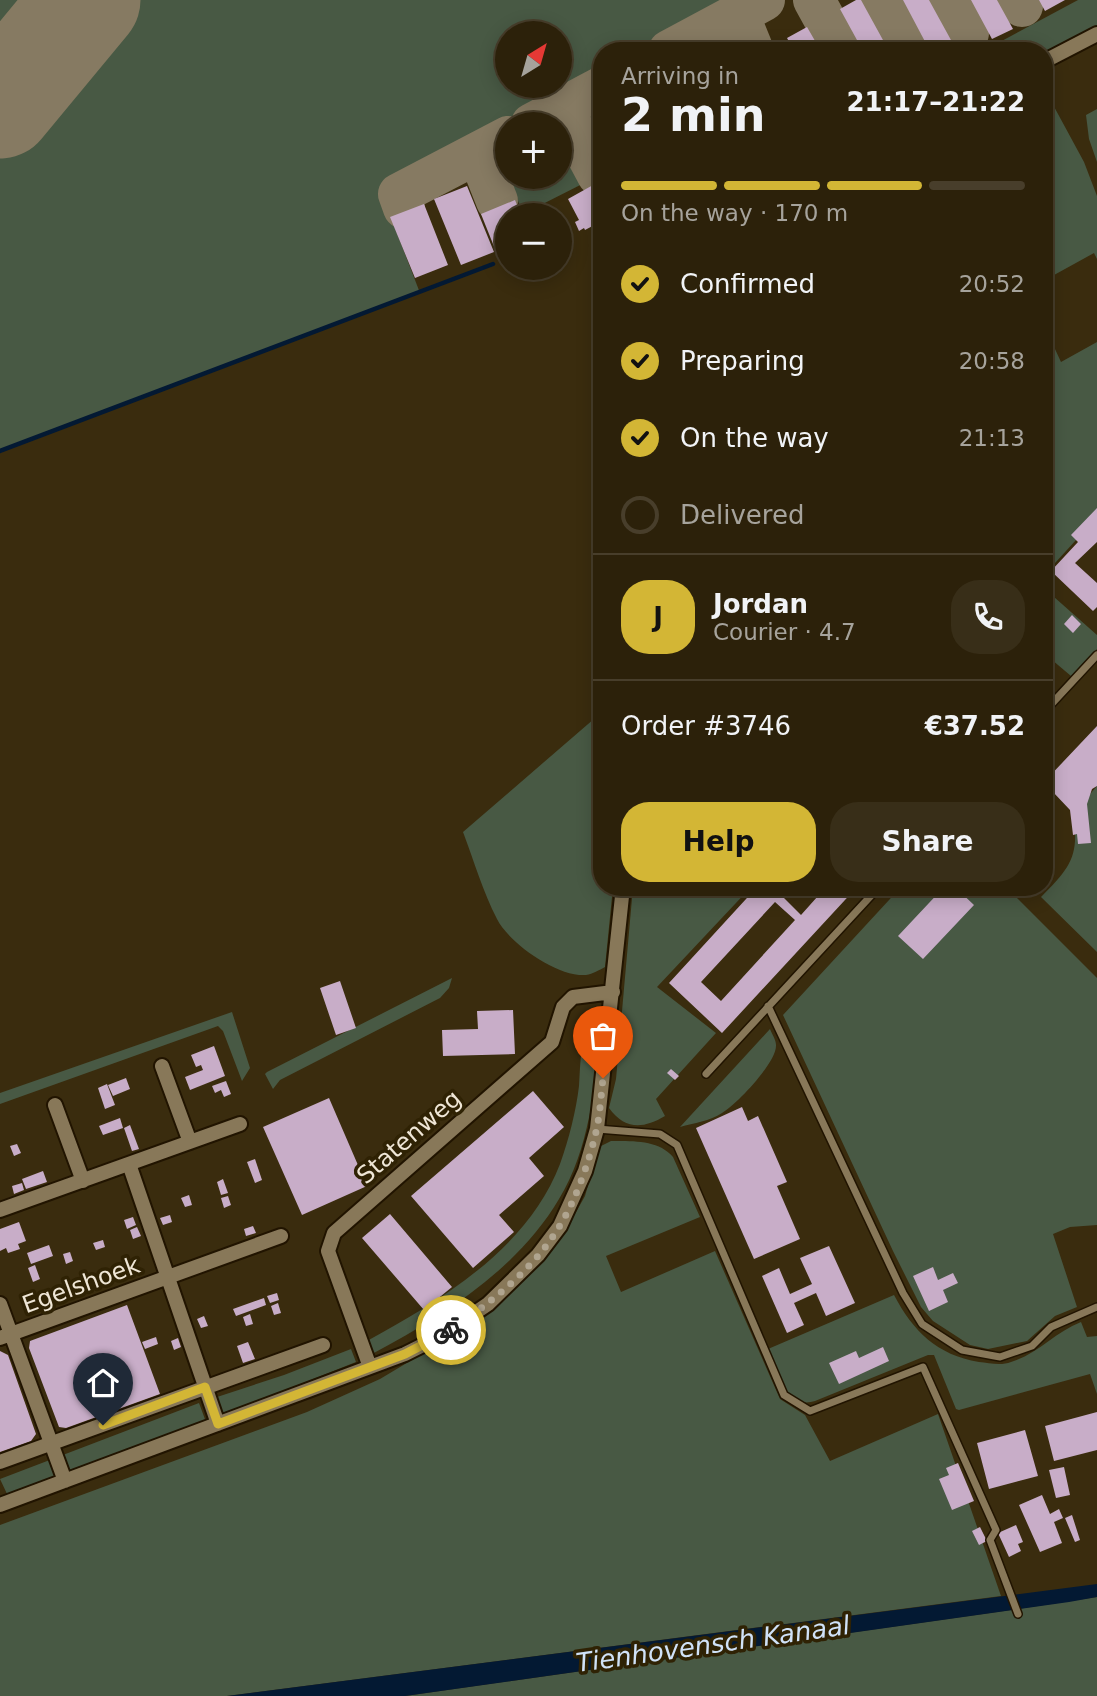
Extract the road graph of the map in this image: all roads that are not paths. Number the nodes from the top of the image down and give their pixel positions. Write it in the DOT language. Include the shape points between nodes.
graph roads {
  1 [pos="1097,34"];
  2 [pos="1053,57"];
  3 [pos="1097,655"];
  4 [pos="1053,702"];
  5 [pos="621,896"];
  6 [pos="872,896"];
  7 [pos="613,992"];
  8 [pos="768,1006"];
  9 [pos="162,1066"];
  10 [pos="706,1074"];
  11 [pos="55,1105"];
  12 [pos="240,1124"];
  13 [pos="597,1129"];
  14 [pos="190,1142"];
  15 [pos="129,1164"];
  16 [pos="83,1181"];
  17 [pos="0,1210"];
  18 [pos="281,1236"];
  19 [pos="168,1277"];
  20 [pos="0,1304"];
  21 [pos="1097,1307"];
  22 [pos="5,1337"];
  23 [pos="323,1345"];
  24 [pos="370,1367"];
  25 [pos="205,1387"];
  26 [pos="218,1424"];
  27 [pos="51,1444"];
  28 [pos="0,1462"];
  29 [pos="65,1481"];
  30 [pos="0,1505"];
  31 [pos="1018,1614"];
  1 -- 2 [label="street"];
  3 -- 4 [label="lane"];
  5 -- 7 [label="street"];
  6 -- 8 [label="lane"];
  7 -- 13 [label="street"];
  7 -- 24 [label="street, Statenweg" via="573,997 563,1007 552,1042 334,1233 328,1251"];
  8 -- 10 [label="lane"];
  8 -- 21 [label="lane" via="903,1293 922,1324 962,1350 1000,1357 1032,1346 1051,1327"];
  9 -- 14 [label="street"];
  11 -- 16 [label="street"];
  12 -- 14 [label="street"];
  13 -- 24 [label="street" via="560,1226 538,1255 488,1304 441,1336"];
  13 -- 31 [label="lane" via="660,1135 677,1145 784,1395 810,1411 923,1367 996,1530 990,1540"];
  14 -- 15 [label="street"];
  15 -- 16 [label="street"];
  15 -- 19 [label="street, Egelshoek"];
  16 -- 17 [label="street"];
  18 -- 19 [label="street, Egelshoek"];
  19 -- 22 [label="street, Egelshoek"];
  19 -- 25 [label="street, Egelshoek"];
  20 -- 22 [label="street, Egelshoek"];
  22 -- 27 [label="street, Egelshoek"];
  23 -- 25 [label="street"];
  24 -- 26 [label="street"];
  25 -- 26 [label="street, Egelshoek"];
  25 -- 27 [label="street"];
  26 -- 29 [label="street"];
  27 -- 28 [label="street"];
  27 -- 29 [label="street, Egelshoek"];
  29 -- 30 [label="street"];
}
